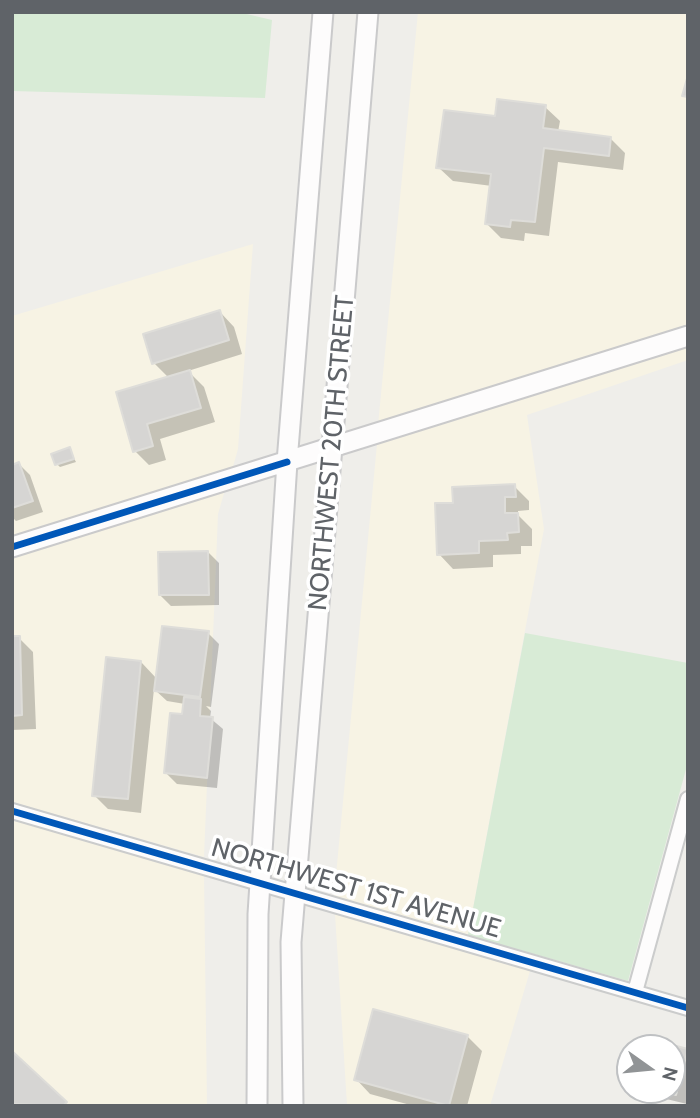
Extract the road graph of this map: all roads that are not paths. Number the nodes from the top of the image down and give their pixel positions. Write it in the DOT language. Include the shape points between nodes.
graph roads {
  1 [pos="323,12"];
  2 [pos="368,12"];
  3 [pos="688,336"];
  4 [pos="334,448"];
  5 [pos="287,462"];
  6 [pos="12,547"];
  7 [pos="688,799"];
  8 [pos="12,811"];
  9 [pos="260,882"];
  10 [pos="294,893"];
  11 [pos="635,992"];
  12 [pos="688,1008"];
  13 [pos="257,1106"];
  14 [pos="293,1106"];
  1 -- 5 [label="main road, NORTHWEST 20TH STREET"];
  2 -- 4 [label="main road, NORTHWEST 20TH STREET"];
  3 -- 4 [label="main road"];
  4 -- 5 [label="main road"];
  4 -- 10 [label="main road, NORTHWEST 20TH STREET"];
  5 -- 6 [label="main road"];
  5 -- 9 [label="main road, NORTHWEST 20TH STREET"];
  7 -- 11 [label="street"];
  8 -- 9 [label="street, NORTHWEST 1ST AVENUE"];
  9 -- 10 [label="street, NORTHWEST 1ST AVENUE"];
  9 -- 13 [label="main road, NORTHWEST 20TH STREET"];
  10 -- 11 [label="street, NORTHWEST 1ST AVENUE"];
  10 -- 14 [label="main road, NORTHWEST 20TH STREET" via="289,1023"];
  11 -- 12 [label="street, NORTHWEST 1ST AVENUE"];
}
